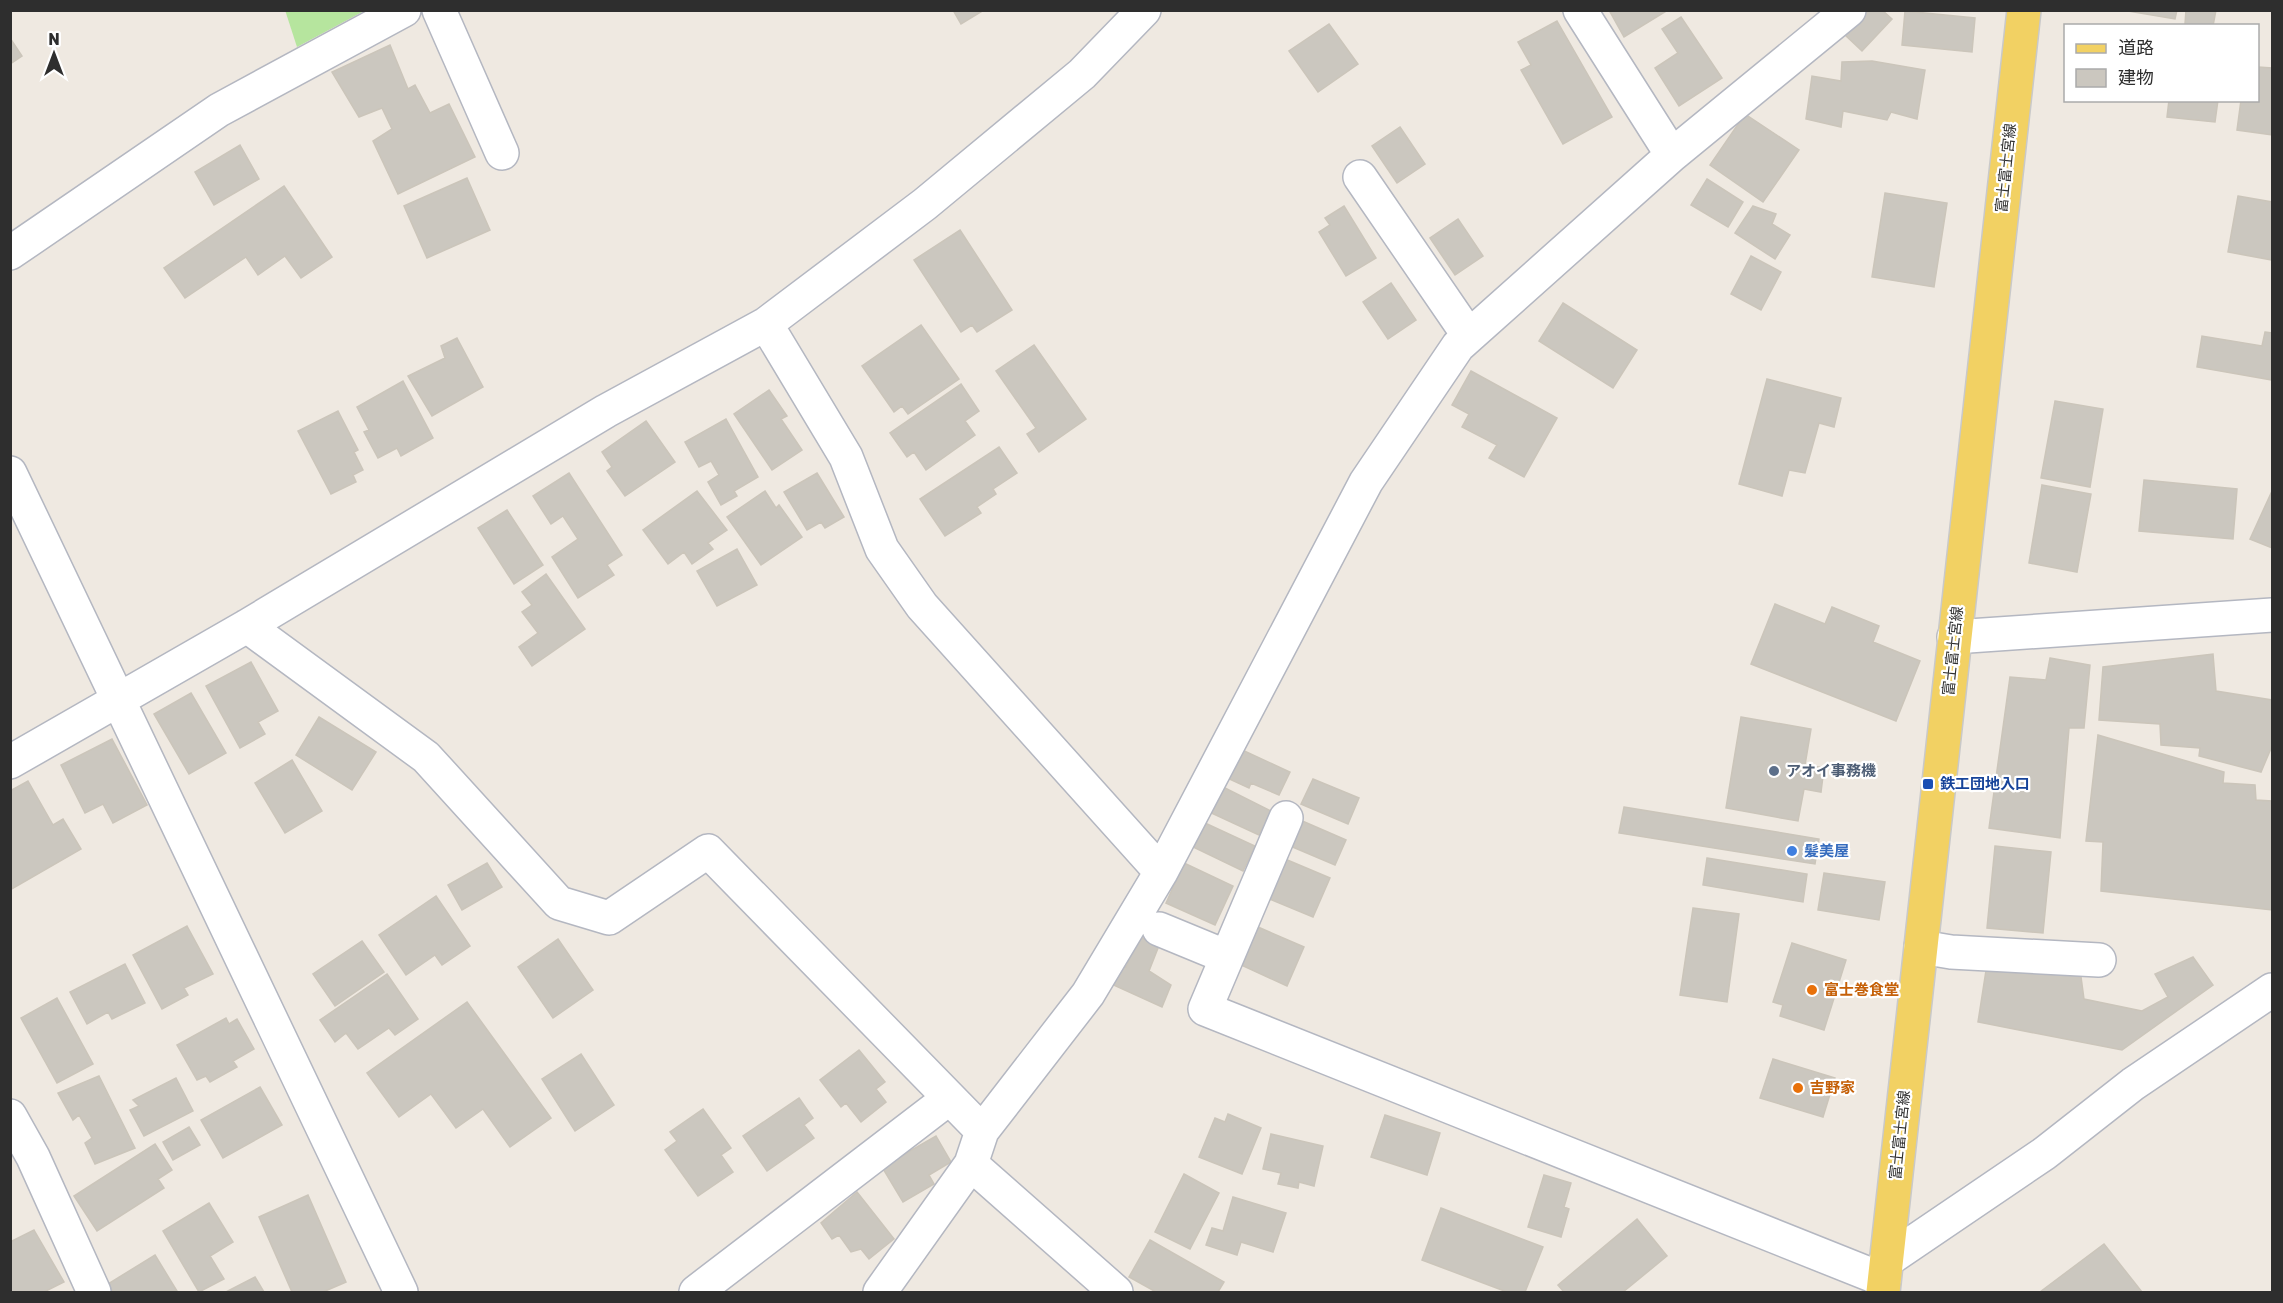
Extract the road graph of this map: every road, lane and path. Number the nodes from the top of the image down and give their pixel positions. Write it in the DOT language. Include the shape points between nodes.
graph roads {
  1 [pos="404,10"];
  2 [pos="439,10"];
  3 [pos="1144,10"];
  4 [pos="1580,10"];
  5 [pos="1849,10"];
  6 [pos="2024,10"];
  7 [pos="502,153"];
  8 [pos="1672,155"];
  9 [pos="1360,177"];
  10 [pos="10,253"];
  11 [pos="766,324"];
  12 [pos="1469,336"];
  13 [pos="10,473"];
  14 [pos="2272,615"];
  15 [pos="248,626"];
  16 [pos="1954,637"];
  17 [pos="119,698"];
  18 [pos="10,762"];
  19 [pos="1286,818"];
  20 [pos="1161,872"];
  21 [pos="1159,929"];
  22 [pos="1921,947"];
  23 [pos="1227,957"];
  24 [pos="2099,960"];
  25 [pos="2272,990"];
  26 [pos="948,1099"];
  27 [pos="10,1116"];
  28 [pos="982,1131"];
  29 [pos="971,1164"];
  30 [pos="1884,1278"];
  31 [pos="94,1293"];
  32 [pos="401,1293"];
  33 [pos="696,1293"];
  34 [pos="880,1293"];
  35 [pos="1116,1293"];
  1 -- 10 [label="street" via="219,110"];
  2 -- 7 [label="street"];
  3 -- 11 [label="street" via="1082,74 925,204"];
  4 -- 8 [label="street"];
  5 -- 8 [label="street"];
  6 -- 16 [label="main road, 富士富士宮線"];
  8 -- 12 [label="street"];
  9 -- 12 [label="street"];
  11 -- 15 [label="street" via="606,411"];
  11 -- 20 [label="street" via="846,457 882,549 922,606"];
  12 -- 20 [label="street" via="1458,346 1366,482"];
  13 -- 17 [label="street"];
  14 -- 16 [label="street"];
  15 -- 17 [label="street"];
  15 -- 26 [label="street" via="426,757 559,903 609,918 708,851"];
  16 -- 22 [label="main road, 富士富士宮線"];
  17 -- 18 [label="street"];
  17 -- 32 [label="street"];
  19 -- 23 [label="street"];
  20 -- 28 [label="street" via="1088,994"];
  21 -- 23 [label="street"];
  22 -- 24 [label="street"];
  22 -- 30 [label="main road, 富士富士宮線"];
  23 -- 30 [label="street" via="1205,1009"];
  25 -- 30 [label="street" via="2133,1084"];
  26 -- 28 [label="street"];
  26 -- 33 [label="street"];
  27 -- 31 [label="street" via="33,1157"];
  28 -- 29 [label="street"];
  29 -- 34 [label="street"];
  29 -- 35 [label="street"];
}
